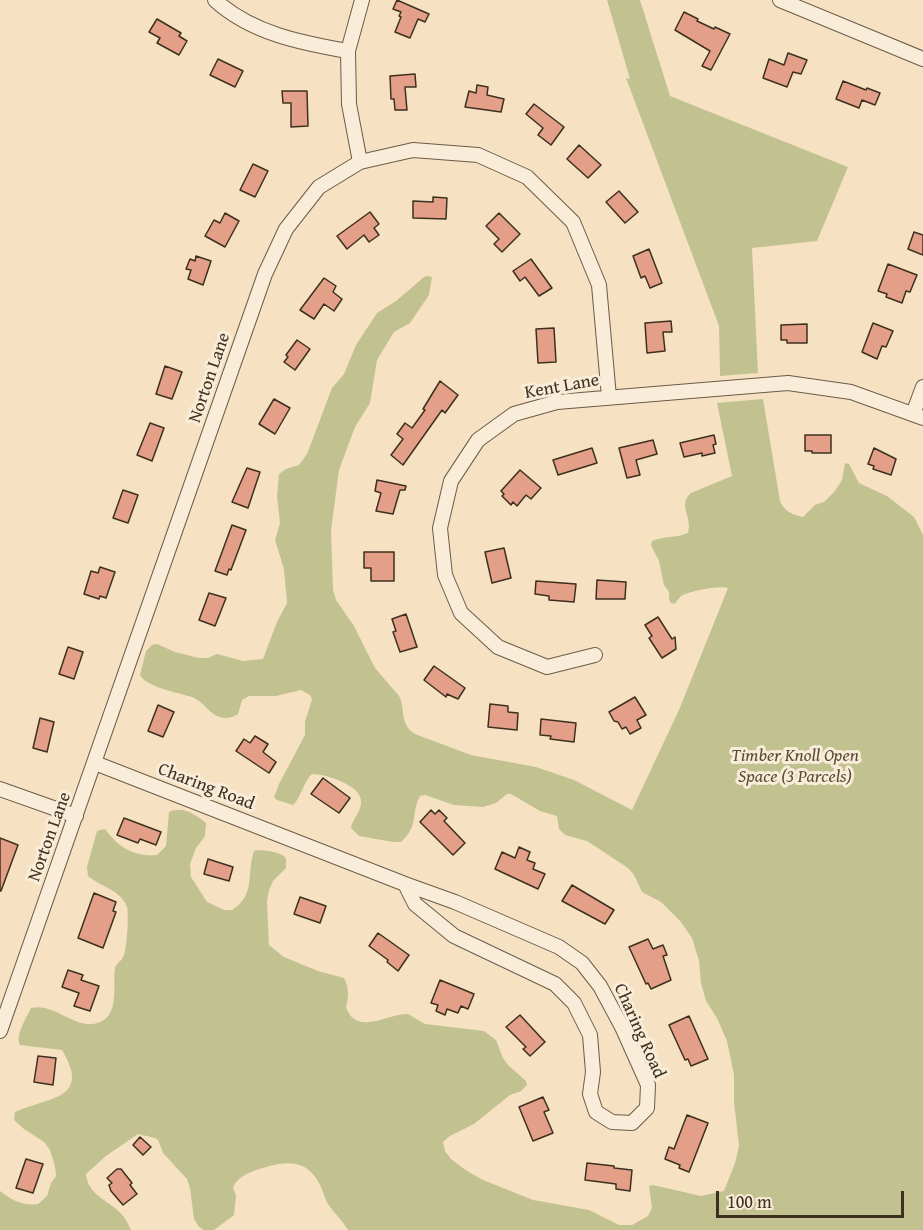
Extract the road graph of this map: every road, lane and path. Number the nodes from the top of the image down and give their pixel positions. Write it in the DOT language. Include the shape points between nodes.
graph roads {
  1 [pos="215,0"];
  2 [pos="362,0"];
  3 [pos="780,0"];
  4 [pos="348,51"];
  5 [pos="923,59"];
  6 [pos="360,162"];
  7 [pos="923,387"];
  8 [pos="609,397"];
  9 [pos="918,416"];
  10 [pos="596,655"];
  11 [pos="95,763"];
  12 [pos="0,789"];
  13 [pos="76,816"];
  14 [pos="405,884"];
  15 [pos="0,1031"];
  1 -- 4 [label="street" via="267,33"];
  2 -- 4 [label="street"];
  3 -- 5 [label="street"];
  4 -- 6 [label="street" via="349,104"];
  6 -- 8 [label="street, Norton Lane" via="413,150 478,155 527,177 573,222 599,285"];
  6 -- 11 [label="street, Norton Lane" via="319,188 285,229 265,274"];
  7 -- 9 [label="street"];
  8 -- 9 [label="street, Kent Lane" via="788,383 851,392"];
  8 -- 10 [label="street, Kent Lane" via="557,402 514,414 478,440 451,481 440,528 444,574 461,613 498,647 547,667"];
  11 -- 13 [label="street, Norton Lane"];
  11 -- 14 [label="street, Charing Road"];
  12 -- 13 [label="street"];
  13 -- 15 [label="street, Norton Lane"];
  14 -- 14 [label="street, Charing Road" via="415,904 454,936 555,984 574,1003 590,1035 591,1094 596,1112 612,1122 632,1123 647,1108 648,1085 600,986 582,963 559,947"];
}
